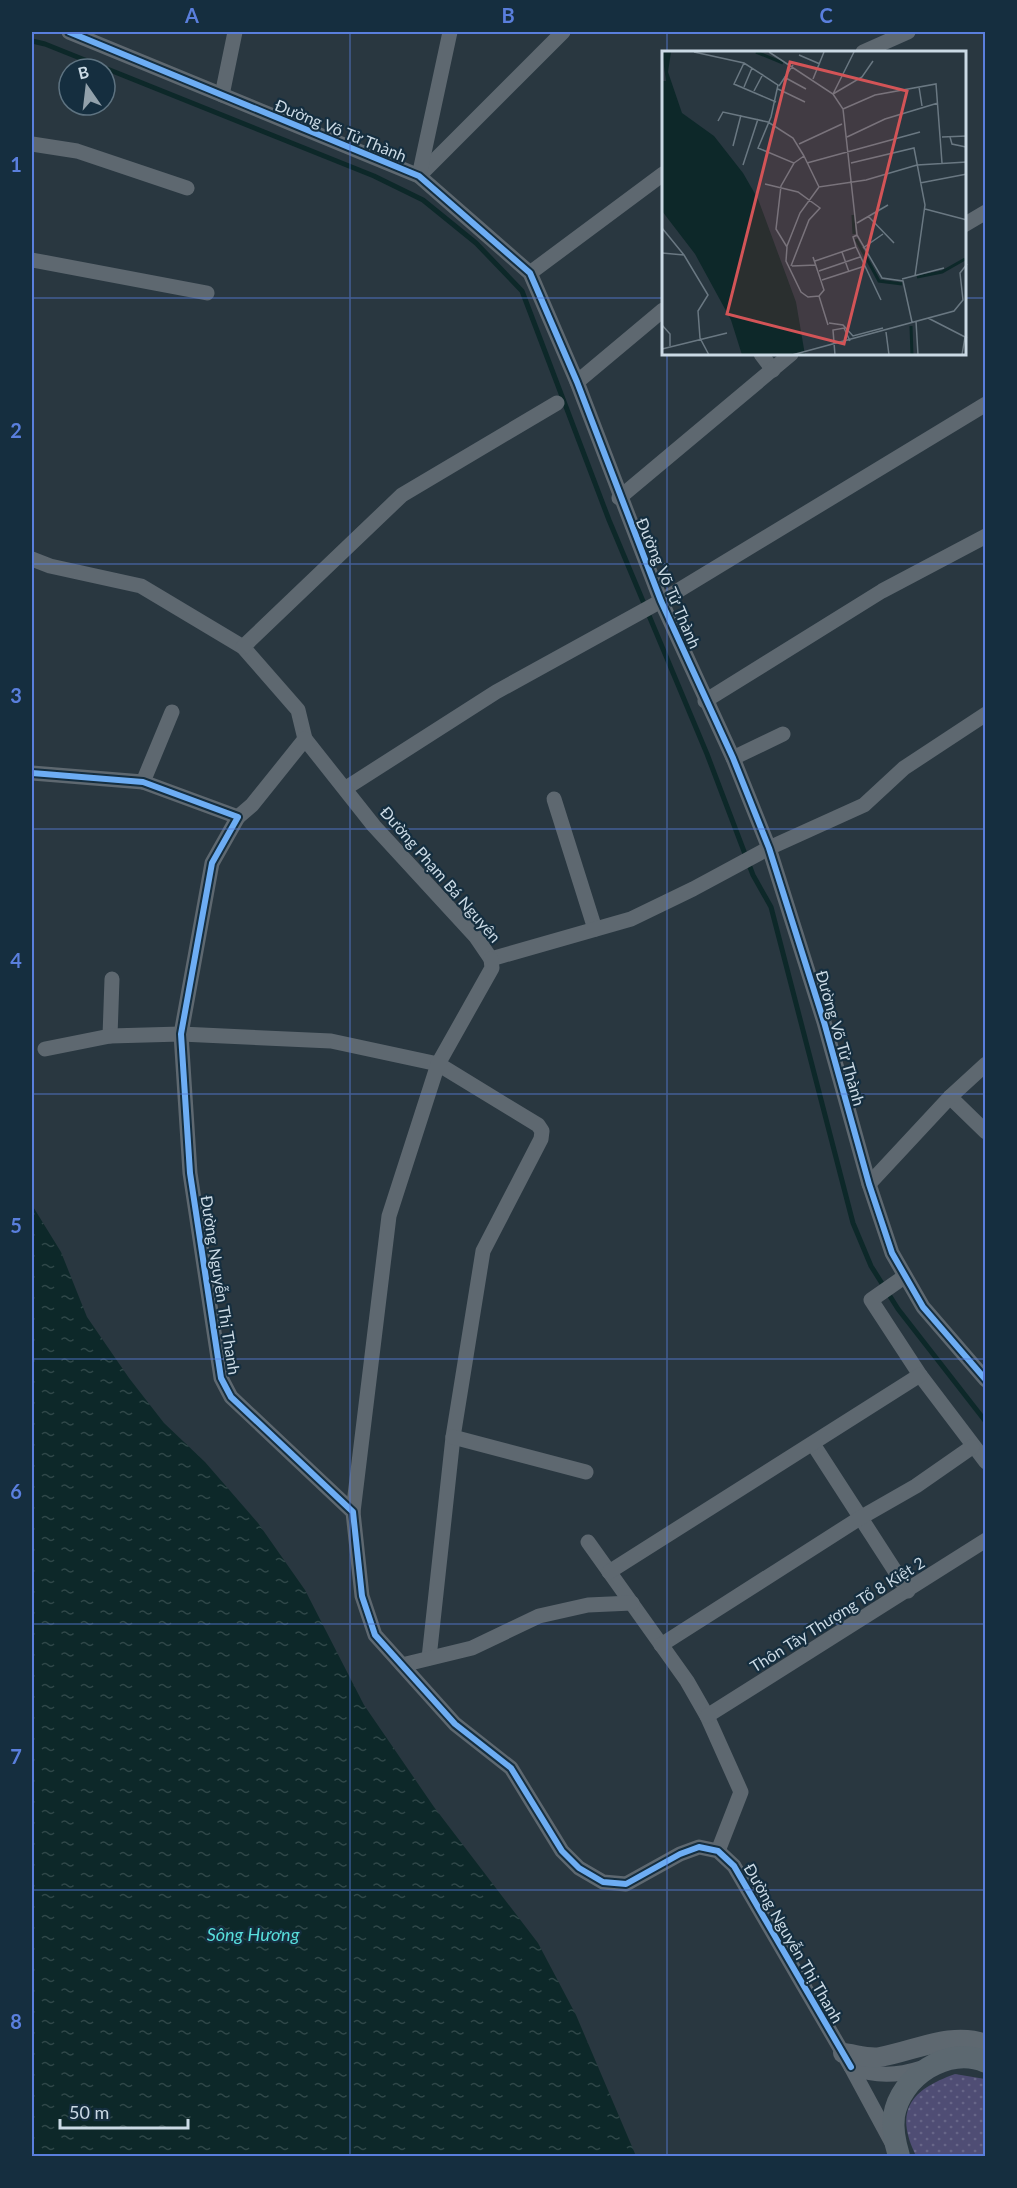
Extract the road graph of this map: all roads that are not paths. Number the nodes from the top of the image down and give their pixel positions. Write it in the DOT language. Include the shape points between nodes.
graph roads {
  1 [pos="69,32"];
  2 [pos="235,32"];
  3 [pos="450,32"];
  4 [pos="563,32"];
  5 [pos="908,32"];
  6 [pos="865,51"];
  7 [pos="222,95"];
  8 [pos="32,144"];
  9 [pos="662,175"];
  10 [pos="419,176"];
  11 [pos="188,188"];
  12 [pos="986,212"];
  13 [pos="966,224"];
  14 [pos="32,260"];
  15 [pos="530,273"];
  16 [pos="207,292"];
  17 [pos="662,311"];
  18 [pos="762,356"];
  19 [pos="789,356"];
  20 [pos="772,370"];
  21 [pos="577,382"];
  22 [pos="557,403"];
  23 [pos="986,404"];
  24 [pos="619,498"];
  25 [pos="986,536"];
  26 [pos="32,559"];
  27 [pos="659,603"];
  28 [pos="243,647"];
  29 [pos="705,701"];
  30 [pos="172,712"];
  31 [pos="986,714"];
  32 [pos="783,734"];
  33 [pos="304,739"];
  34 [pos="733,758"];
  35 [pos="32,772"];
  36 [pos="143,782"];
  37 [pos="346,788"];
  38 [pos="554,799"];
  39 [pos="238,818"];
  40 [pos="763,851"];
  41 [pos="595,929"];
  42 [pos="491,959"];
  43 [pos="111,979"];
  44 [pos="182,1034"];
  45 [pos="110,1036"];
  46 [pos="45,1049"];
  47 [pos="438,1064"];
  48 [pos="986,1064"];
  49 [pos="950,1097"];
  50 [pos="986,1132"];
  51 [pos="869,1185"];
  52 [pos="904,1277"];
  53 [pos="983,1370"];
  54 [pos="920,1375"];
  55 [pos="453,1437"];
  56 [pos="813,1444"];
  57 [pos="972,1447"];
  58 [pos="986,1462"];
  59 [pos="585,1472"];
  60 [pos="352,1512"];
  61 [pos="860,1518"];
  62 [pos="986,1540"];
  63 [pos="588,1542"];
  64 [pos="609,1572"];
  65 [pos="908,1592"];
  66 [pos="632,1604"];
  67 [pos="661,1645"];
  68 [pos="429,1658"];
  69 [pos="402,1665"];
  70 [pos="707,1716"];
  71 [pos="718,1851"];
  72 [pos="986,2044"];
  73 [pos="847,2060"];
  74 [pos="986,2062"];
  75 [pos="933,2064"];
  76 [pos="899,2157"];
  1 -- 7 [label="street, Đường Võ Tử Thành"];
  2 -- 7 [label="street"];
  3 -- 10 [label="street"];
  4 -- 10 [label="street"];
  5 -- 6 [label="street"];
  7 -- 10 [label="street, Đường Võ Tử Thành"];
  8 -- 11 [label="street" via="77,151"];
  9 -- 15 [label="street"];
  10 -- 15 [label="street, Đường Võ Tử Thành"];
  12 -- 13 [label="street"];
  14 -- 16 [label="street"];
  15 -- 21 [label="street, Đường Võ Tử Thành"];
  17 -- 21 [label="street"];
  18 -- 20 [label="street"];
  19 -- 20 [label="street"];
  20 -- 24 [label="street"];
  21 -- 24 [label="street, Đường Võ Tử Thành"];
  22 -- 28 [label="street" via="402,495"];
  23 -- 27 [label="street"];
  24 -- 27 [label="street, Đường Võ Tử Thành"];
  25 -- 29 [label="street" via="882,591"];
  26 -- 28 [label="street" via="141,586"];
  27 -- 29 [label="street, Đường Võ Tử Thành"];
  27 -- 37 [label="street" via="495,692"];
  28 -- 33 [label="street" via="298,710"];
  29 -- 34 [label="street, Đường Võ Tử Thành"];
  30 -- 36 [label="street"];
  31 -- 40 [label="street, Đường Phạm Bá Nguyên" via="904,768 864,805"];
  32 -- 34 [label="street"];
  33 -- 37 [label="street, Đường Phạm Bá Nguyên"];
  33 -- 39 [label="street"];
  34 -- 40 [label="street, Đường Võ Tử Thành"];
  35 -- 36 [label="street"];
  36 -- 39 [label="street"];
  37 -- 42 [label="street, Đường Phạm Bá Nguyên" via="374,826 476,937"];
  38 -- 41 [label="street"];
  39 -- 44 [label="street, Đường Nguyễn Thị Thanh" via="212,863"];
  40 -- 41 [label="street, Đường Phạm Bá Nguyên" via="631,919"];
  40 -- 51 [label="street, Đường Võ Tử Thành" via="824,1022"];
  41 -- 42 [label="street, Đường Phạm Bá Nguyên"];
  42 -- 47 [label="street" via="492,968"];
  43 -- 45 [label="street"];
  44 -- 45 [label="street"];
  44 -- 47 [label="street" via="331,1041"];
  44 -- 60 [label="street, Đường Nguyễn Thị Thanh" via="190,1173 224,1388"];
  45 -- 46 [label="street"];
  47 -- 55 [label="street" via="542,1131 483,1251"];
  47 -- 60 [label="street" via="389,1216"];
  48 -- 49 [label="street"];
  49 -- 50 [label="street"];
  49 -- 51 [label="street"];
  51 -- 52 [label="street, Đường Võ Tử Thành"];
  52 -- 53 [label="street, Đường Võ Tử Thành" via="923,1307"];
  52 -- 54 [label="street" via="871,1300"];
  54 -- 56 [label="street"];
  54 -- 57 [label="street"];
  55 -- 59 [label="street"];
  55 -- 68 [label="street"];
  56 -- 61 [label="street"];
  56 -- 64 [label="street"];
  57 -- 58 [label="street"];
  57 -- 61 [label="street"];
  60 -- 69 [label="street" via="366,1613 375,1635"];
  61 -- 65 [label="street"];
  61 -- 67 [label="street"];
  62 -- 65 [label="street, Thôn Tây Thượng Tổ 8 Kiệt 2"];
  63 -- 64 [label="street"];
  64 -- 66 [label="street"];
  65 -- 70 [label="street, Thôn Tây Thượng Tổ 8 Kiệt 2"];
  66 -- 67 [label="street"];
  66 -- 68 [label="street" via="588,1605 539,1616 472,1648"];
  67 -- 70 [label="street"];
  68 -- 69 [label="street"];
  69 -- 71 [label="street" via="455,1724 511,1768 562,1851 603,1882 626,1884 699,1847"];
  70 -- 71 [label="street" via="741,1792"];
  71 -- 73 [label="street, Đường Nguyễn Thị Thanh" via="734,1866"];
  72 -- 73 [label="street" via="972,2039 940,2042"];
  73 -- 75 [label="street" via="866,2073 886,2075"];
  73 -- 76 [label="street, Đường Nguyễn Thị Thanh"];
  74 -- 75 [label="main road" via="957,2058"];
  75 -- 76 [label="main road" via="915,2077 894,2114 893,2136"];
}
